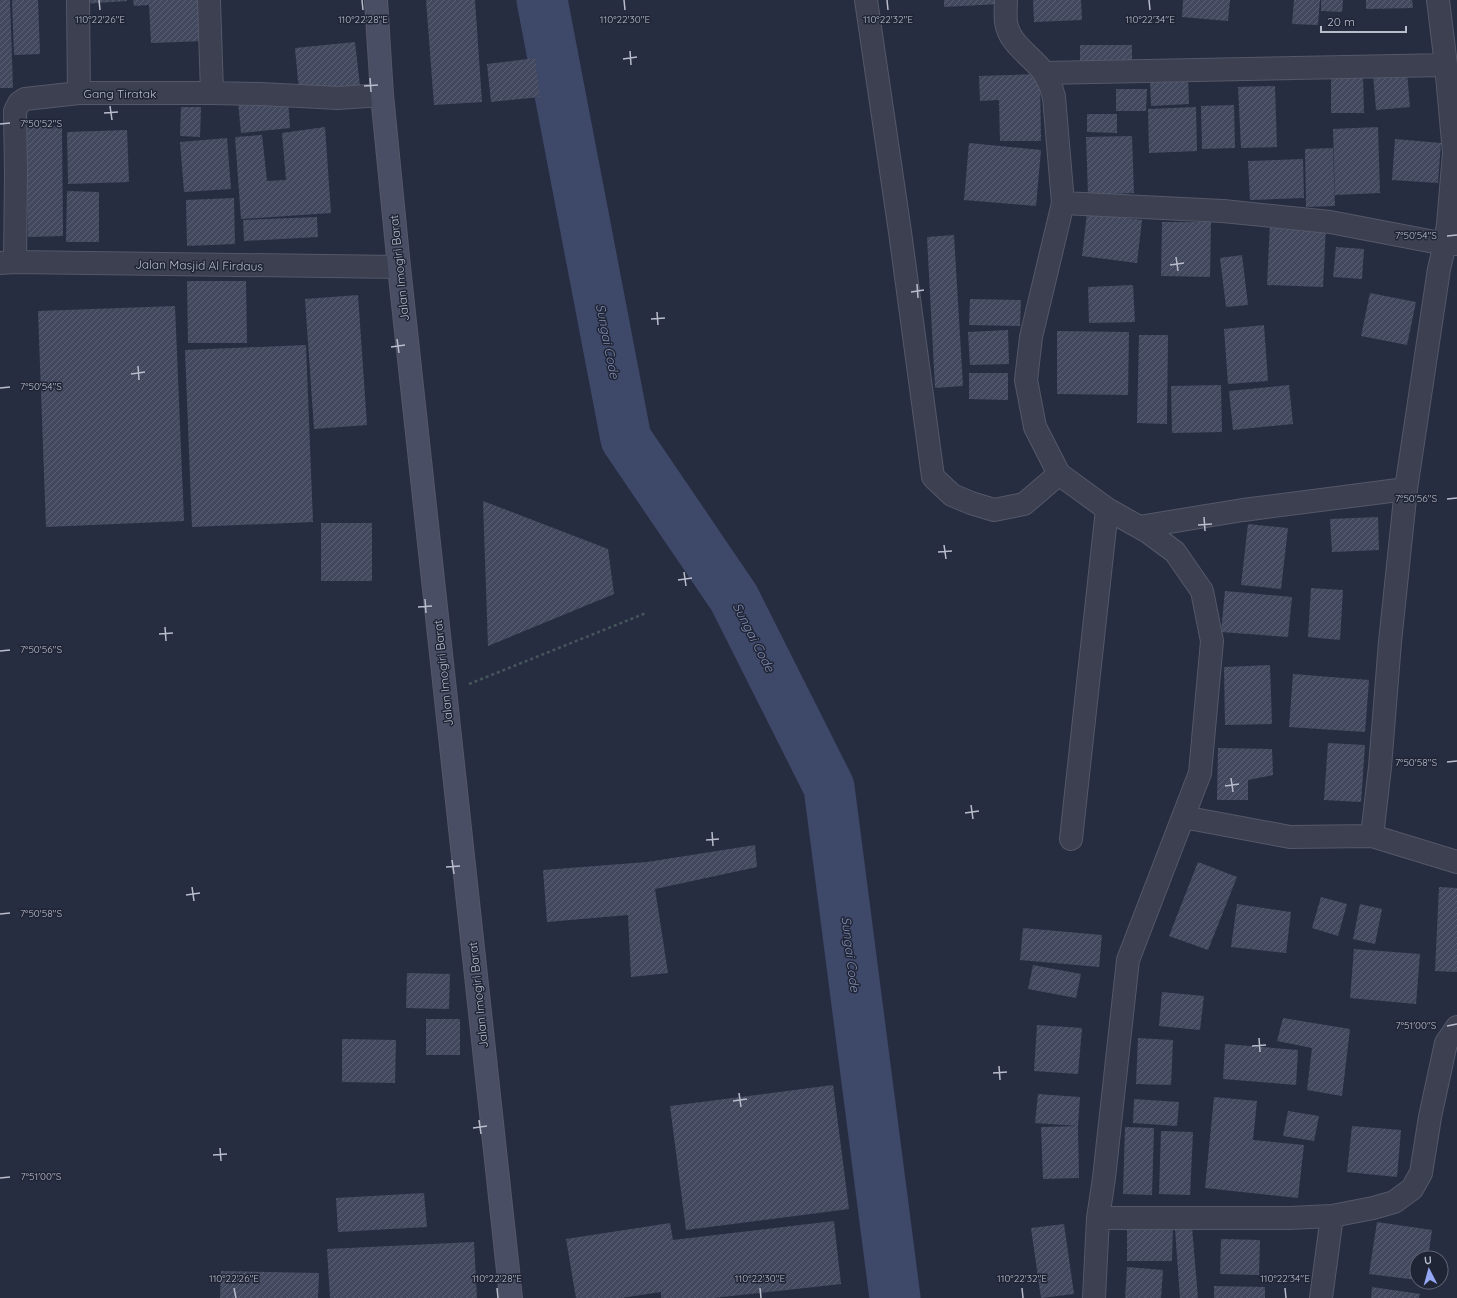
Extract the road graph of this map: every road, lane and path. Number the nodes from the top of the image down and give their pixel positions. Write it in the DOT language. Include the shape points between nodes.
graph roads {
  1 [pos="78,0"];
  2 [pos="209,0"];
  3 [pos="376,0"];
  4 [pos="866,0"];
  5 [pos="1006,0"];
  6 [pos="1438,0"];
  7 [pos="1446,65"];
  8 [pos="1044,73"];
  9 [pos="79,93"];
  10 [pos="212,93"];
  11 [pos="382,95"];
  12 [pos="1063,203"];
  13 [pos="1451,244"];
  14 [pos="8,263"];
  15 [pos="399,267"];
  16 [pos="1059,474"];
  17 [pos="1406,489"];
  18 [pos="1107,509"];
  19 [pos="1139,527"];
  20 [pos="646,612"];
  21 [pos="445,694"];
  22 [pos="1183,817"];
  23 [pos="1372,836"];
  24 [pos="1071,839"];
  25 [pos="1457,862"];
  26 [pos="1457,1026"];
  27 [pos="1332,1216"];
  28 [pos="1098,1218"];
  29 [pos="511,1298"];
  30 [pos="1094,1298"];
  31 [pos="1321,1298"];
  1 -- 9 [label="street"];
  2 -- 10 [label="street"];
  3 -- 11 [label="main road, Jalan Imogiri Barat"];
  4 -- 16 [label="street" via="933,477 952,496 994,510 1024,504"];
  5 -- 8 [label="street" via="1009,33"];
  6 -- 7 [label="street"];
  7 -- 8 [label="street"];
  7 -- 13 [label="street" via="1454,153 1448,224"];
  8 -- 12 [label="street" via="1054,97"];
  9 -- 10 [label="street, Gang Tiratak"];
  9 -- 14 [label="street, Gang Tiratak" via="25,99 16,107 16,173"];
  10 -- 11 [label="street, Gang Tiratak" via="338,98"];
  11 -- 15 [label="main road, Jalan Imogiri Barat"];
  12 -- 13 [label="street" via="1238,212 1330,222"];
  12 -- 16 [label="street" via="1031,338 1026,380 1034,427"];
  13 -- 17 [label="street" via="1440,269"];
  14 -- 15 [label="street, Jalan Masjid Al Firdaus"];
  15 -- 21 [label="main road, Jalan Imogiri Barat"];
  16 -- 18 [label="street"];
  17 -- 19 [label="street" via="1250,509"];
  17 -- 23 [label="street"];
  18 -- 19 [label="street"];
  18 -- 24 [label="street"];
  19 -- 22 [label="street" via="1175,552 1202,591 1212,641 1200,773"];
  20 -- 21 [label="path"];
  21 -- 29 [label="main road, Jalan Imogiri Barat"];
  22 -- 23 [label="street" via="1290,837"];
  22 -- 28 [label="street" via="1128,960"];
  23 -- 25 [label="street"];
  26 -- 27 [label="street" via="1446,1043 1421,1173 1412,1189 1394,1202"];
  27 -- 28 [label="street"];
  27 -- 31 [label="street"];
  28 -- 30 [label="street"];
}
